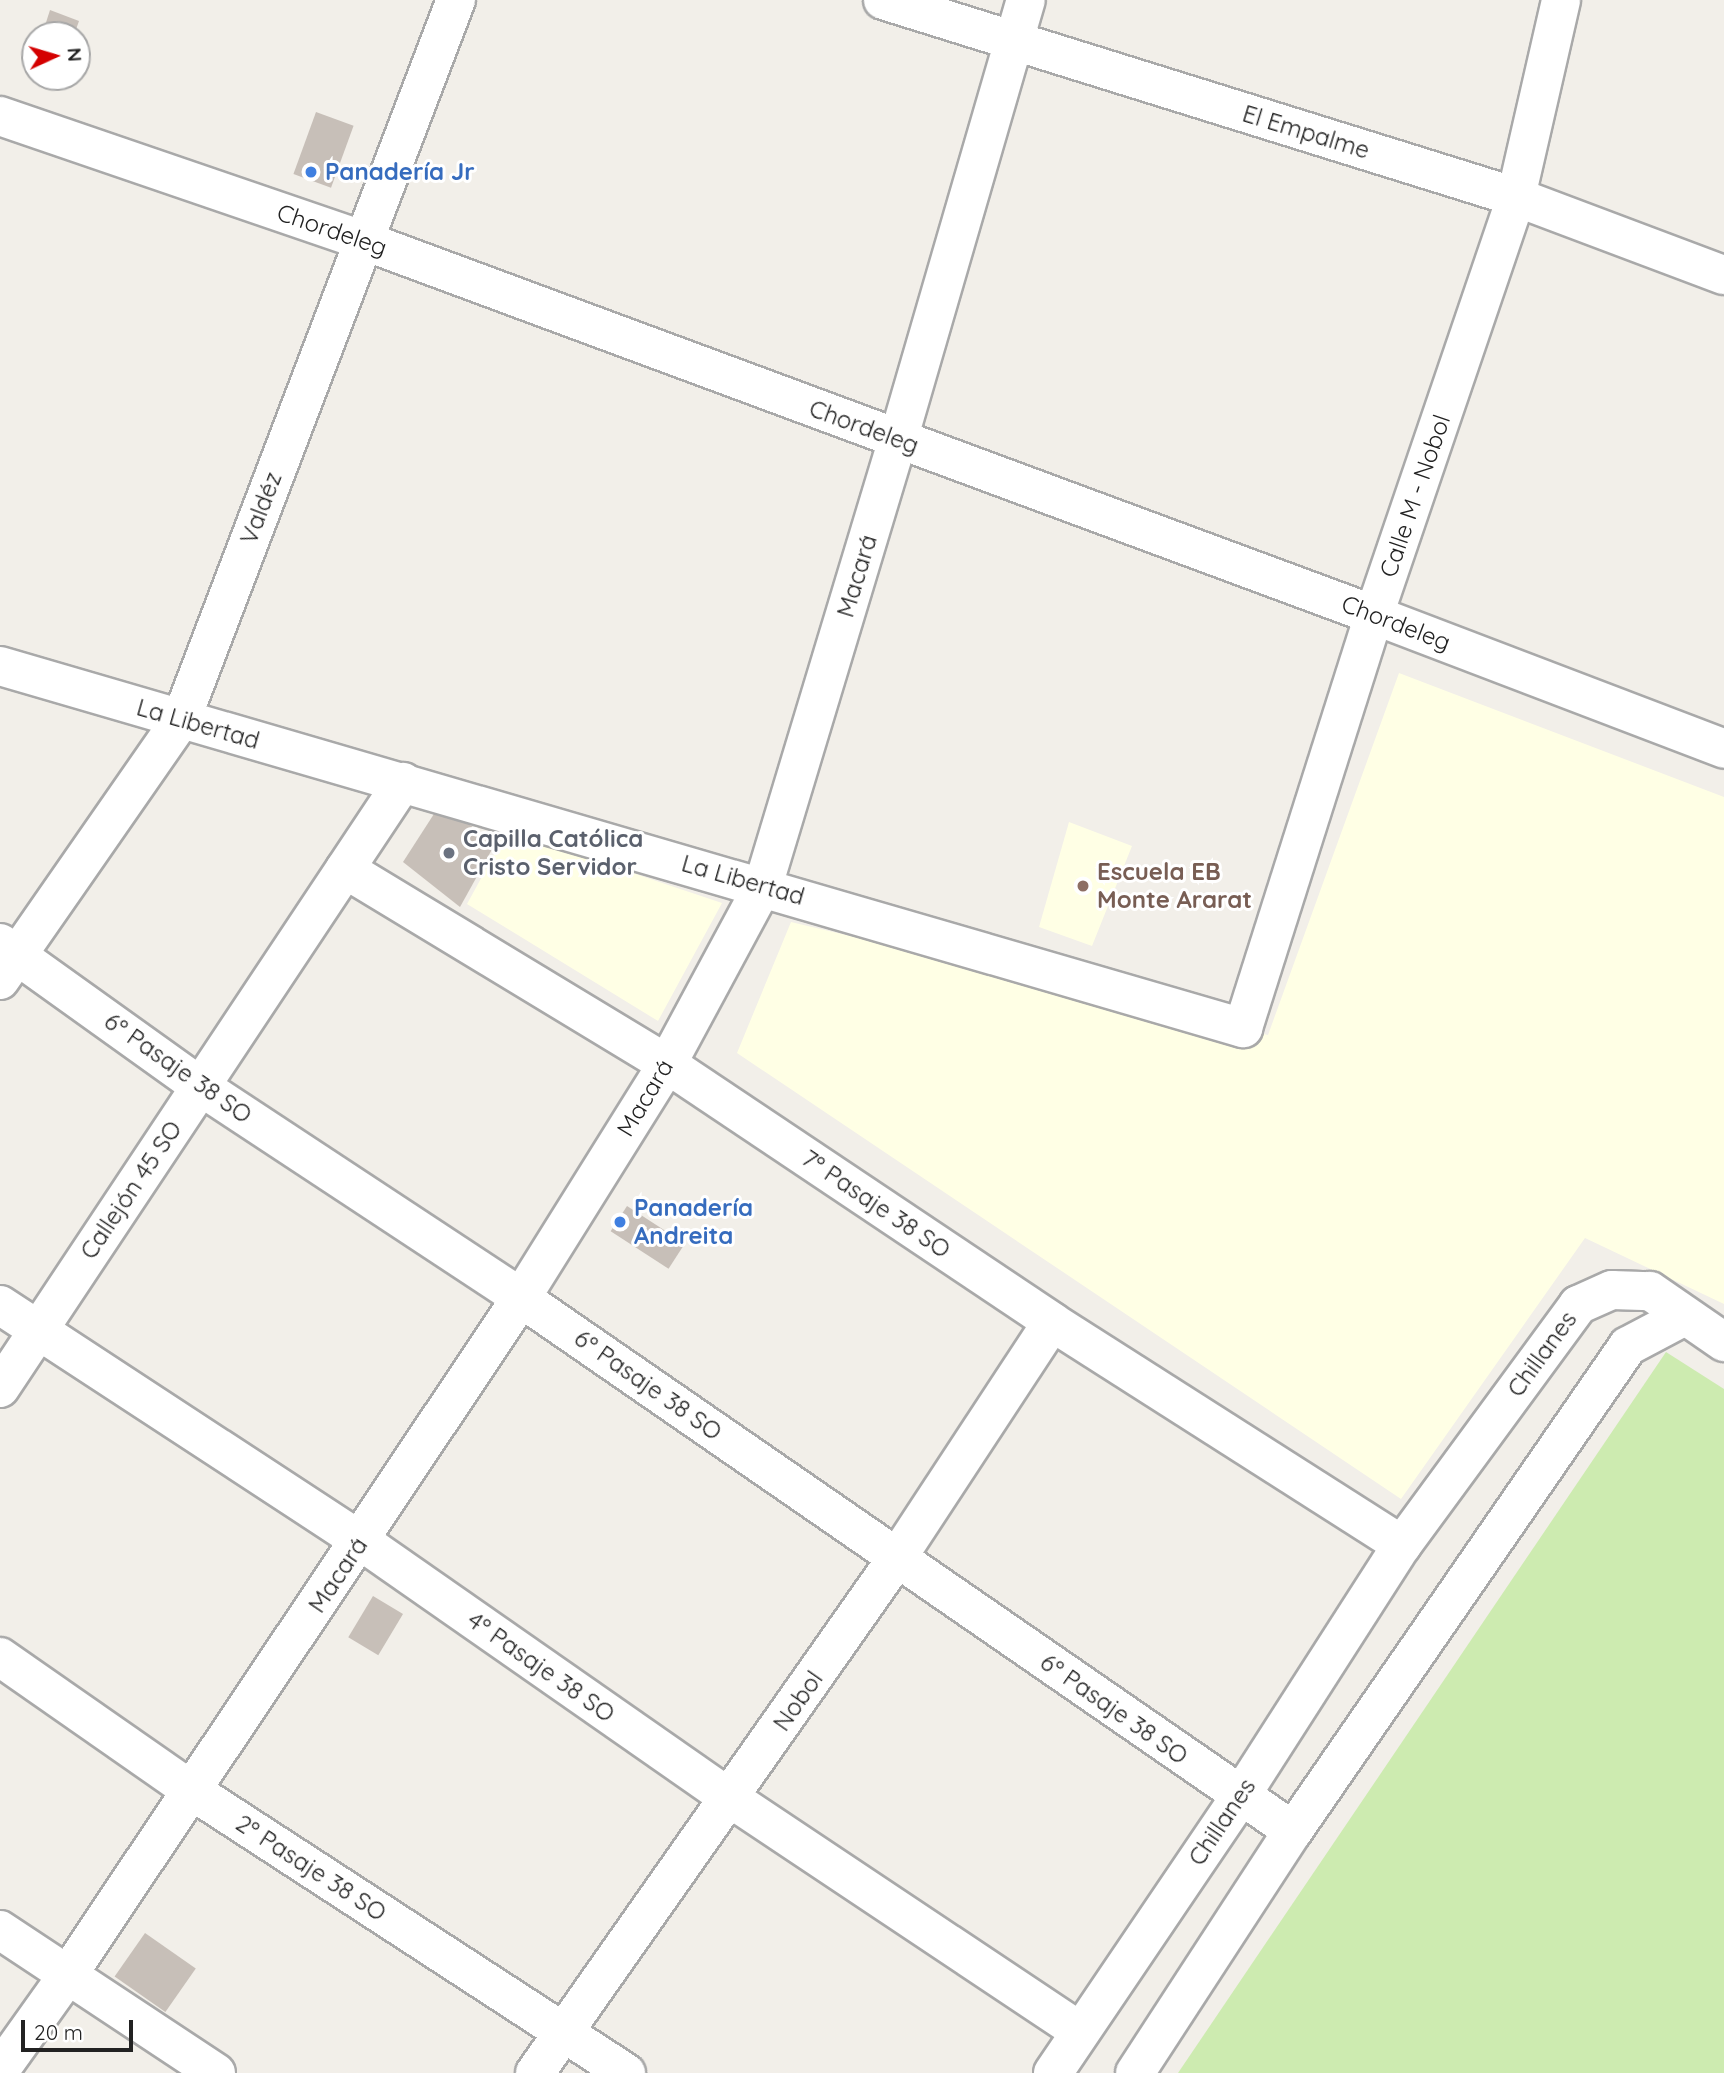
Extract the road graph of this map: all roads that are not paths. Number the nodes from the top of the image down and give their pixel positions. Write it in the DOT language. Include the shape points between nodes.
graph roads {
  1 [pos="456,0"];
  2 [pos="883,0"];
  3 [pos="1026,0"];
  4 [pos="1561,0"];
  5 [pos="1015,41"];
  6 [pos="0,116"];
  7 [pos="1516,197"];
  8 [pos="362,240"];
  9 [pos="1724,275"];
  10 [pos="898,440"];
  11 [pos="1374,615"];
  12 [pos="0,666"];
  13 [pos="181,720"];
  14 [pos="1724,749"];
  15 [pos="403,782"];
  16 [pos="345,869"];
  17 [pos="763,886"];
  18 [pos="6,959"];
  19 [pos="1243,1028"];
  20 [pos="667,1064"];
  21 [pos="200,1086"];
  22 [pos="521,1298"];
  23 [pos="0,1305"];
  24 [pos="1685,1316"];
  25 [pos="1052,1322"];
  26 [pos="38,1330"];
  27 [pos="1724,1342"];
  28 [pos="0,1388"];
  29 [pos="361,1541"];
  30 [pos="1402,1545"];
  31 [pos="897,1558"];
  32 [pos="0,1657"];
  33 [pos="191,1790"];
  34 [pos="1240,1797"];
  35 [pos="730,1798"];
  36 [pos="1293,1831"];
  37 [pos="0,1930"];
  38 [pos="67,1976"];
  39 [pos="1080,2031"];
  40 [pos="563,2033"];
  41 [pos="0,2070"];
  42 [pos="216,2073"];
  43 [pos="535,2073"];
  44 [pos="626,2073"];
  45 [pos="1053,2073"];
  46 [pos="1135,2073"];
  1 -- 8 [label="street, Valdéz"];
  2 -- 5 [label="street, El Empalme"];
  3 -- 5 [label="street, Macará"];
  4 -- 7 [label="street, Calle M - Nobol"];
  5 -- 7 [label="street, El Empalme"];
  5 -- 10 [label="street, Macará"];
  6 -- 8 [label="street, Chordeleg"];
  7 -- 9 [label="street, El Empalme"];
  7 -- 11 [label="street, Calle M - Nobol"];
  8 -- 10 [label="street, Chordeleg"];
  8 -- 13 [label="street, Valdéz"];
  10 -- 11 [label="street, Chordeleg"];
  10 -- 17 [label="street, Macará"];
  11 -- 14 [label="street, Chordeleg"];
  11 -- 19 [label="street, Calle M - Nobol"];
  12 -- 13 [label="street, La Libertad"];
  13 -- 15 [label="street, La Libertad"];
  13 -- 18 [label="street, Valdéz"];
  15 -- 16 [label="street, Callejón 45 SO"];
  15 -- 17 [label="street, La Libertad"];
  16 -- 20 [label="street, 7º Pasaje 38 SO"];
  16 -- 21 [label="street, Callejón 45 SO"];
  17 -- 19 [label="street, La Libertad"];
  17 -- 20 [label="street, Macará"];
  18 -- 21 [label="street, 6º Pasaje 38 SO"];
  20 -- 22 [label="street, Macará"];
  20 -- 25 [label="street, 7º Pasaje 38 SO"];
  21 -- 22 [label="street, 6º Pasaje 38 SO"];
  21 -- 26 [label="street, Callejón 45 SO"];
  22 -- 29 [label="street, Macará"];
  22 -- 31 [label="street, 6º Pasaje 38 SO"];
  23 -- 26 [label="street, 4º Pasaje 38 SO"];
  24 -- 27 [label="street, Chillanes"];
  24 -- 30 [label="street, Chillanes" via="1650,1291 1612,1290 1578,1305"];
  24 -- 36 [label="street" via="1628,1346"];
  25 -- 30 [label="street, 7º Pasaje 38 SO"];
  25 -- 31 [label="street, Nobol"];
  26 -- 28 [label="street, Callejón 45 SO"];
  26 -- 29 [label="street, 4º Pasaje 38 SO"];
  29 -- 33 [label="street, Macará"];
  29 -- 35 [label="street, 4º Pasaje 38 SO"];
  30 -- 34 [label="street, Chillanes"];
  31 -- 34 [label="street, 6º Pasaje 38 SO"];
  31 -- 35 [label="street, Nobol"];
  32 -- 33 [label="street, 2º Pasaje 38 SO"];
  33 -- 38 [label="street, Macará"];
  33 -- 40 [label="street, 2º Pasaje 38 SO"];
  34 -- 36 [label="street, 6º Pasaje 38 SO"];
  34 -- 39 [label="street, Chillanes"];
  35 -- 39 [label="street, 4º Pasaje 38 SO"];
  35 -- 40 [label="street, Nobol"];
  36 -- 46 [label="street"];
  37 -- 38 [label="street"];
  38 -- 41 [label="street, Macará"];
  38 -- 42 [label="street"];
  39 -- 45 [label="street, Chillanes"];
  40 -- 43 [label="street, Nobol"];
  40 -- 44 [label="street, 2º Pasaje 38 SO"];
}
